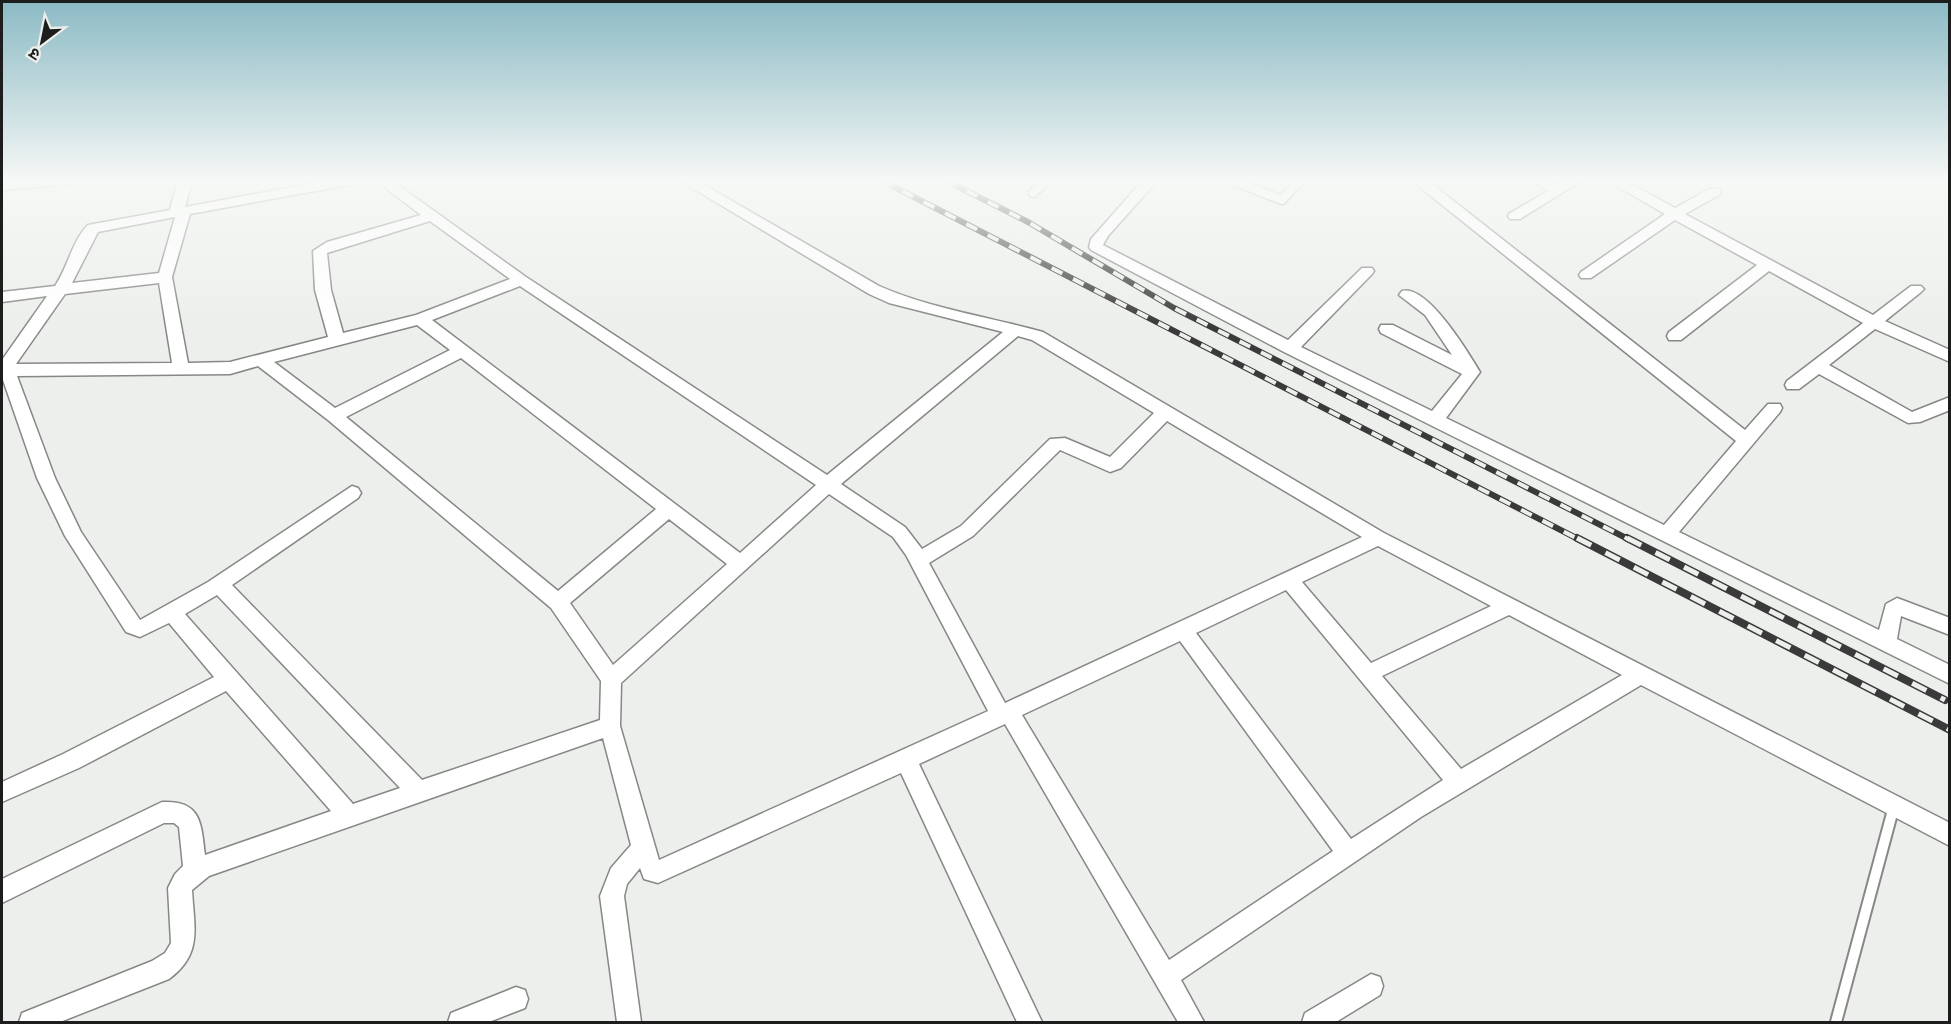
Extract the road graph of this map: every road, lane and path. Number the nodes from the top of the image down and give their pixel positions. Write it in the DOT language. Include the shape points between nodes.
graph roads {
  1 [pos="94,228"];
  2 [pos="176,228"];
  3 [pos="391,228"];
  4 [pos="448,228"];
  5 [pos="768,228"];
  6 [pos="1108,228"];
  7 [pos="1478,228"];
  8 [pos="1654,228"];
  9 [pos="1700,228"];
  10 [pos="1768,264"];
  11 [pos="1367,271"];
  12 [pos="1586,275"];
  13 [pos="165,276"];
  14 [pos="521,280"];
  15 [pos="1916,289"];
  16 [pos="60,290"];
  17 [pos="1407,295"];
  18 [pos="2,297"];
  19 [pos="420,319"];
  20 [pos="1874,322"];
  21 [pos="1017,329"];
  22 [pos="1387,329"];
  23 [pos="1675,336"];
  24 [pos="337,340"];
  25 [pos="1290,348"];
  26 [pos="462,351"];
  27 [pos="1950,357"];
  28 [pos="260,360"];
  29 [pos="1818,366"];
  30 [pos="181,368"];
  31 [pos="4,370"];
  32 [pos="1472,372"];
  33 [pos="1792,385"];
  34 [pos="1950,403"];
  35 [pos="1774,408"];
  36 [pos="1165,413"];
  37 [pos="334,416"];
  38 [pos="1435,420"];
  39 [pos="1747,441"];
  40 [pos="830,484"];
  41 [pos="352,494"];
  42 [pos="669,508"];
  43 [pos="1667,534"];
  44 [pos="1378,538"];
  45 [pos="918,560"];
  46 [pos="741,564"];
  47 [pos="1289,580"];
  48 [pos="215,586"];
  49 [pos="558,602"];
  50 [pos="1510,606"];
  51 [pos="172,612"];
  52 [pos="1950,627"];
  53 [pos="1183,630"];
  54 [pos="1886,644"];
  55 [pos="1367,674"];
  56 [pos="1641,674"];
  57 [pos="1950,675"];
  58 [pos="611,679"];
  59 [pos="229,680"];
  60 [pos="1005,714"];
  61 [pos="610,726"];
  62 [pos="906,760"];
  63 [pos="1459,783"];
  64 [pos="418,791"];
  65 [pos="2,792"];
  66 [pos="1894,806"];
  67 [pos="349,815"];
  68 [pos="1950,835"];
  69 [pos="643,849"];
  70 [pos="1349,854"];
  71 [pos="195,871"];
  72 [pos="2,891"];
  73 [pos="1165,977"];
  74 [pos="1371,986"];
  75 [pos="516,999"];
  76 [pos="31,1023"];
  77 [pos="460,1023"];
  78 [pos="629,1023"];
  79 [pos="1030,1023"];
  80 [pos="1192,1023"];
  81 [pos="1314,1023"];
  82 [pos="1836,1023"];
  1 -- 16 [label="street"];
  2 -- 13 [label="street"];
  3 -- 24 [label="street" via="320,251 323,290"];
  4 -- 14 [label="street"];
  5 -- 21 [label="street" via="894,299"];
  6 -- 25 [label="street" via="1096,247"];
  7 -- 39 [label="street"];
  8 -- 12 [label="street"];
  9 -- 10 [label="street"];
  10 -- 20 [label="street"];
  10 -- 23 [label="street"];
  11 -- 25 [label="street"];
  13 -- 16 [label="street"];
  13 -- 30 [label="street"];
  14 -- 19 [label="street"];
  14 -- 40 [label="street"];
  15 -- 20 [label="street"];
  16 -- 18 [label="street"];
  16 -- 31 [label="street"];
  17 -- 32 [label="street" via="1430,310"];
  19 -- 24 [label="street"];
  19 -- 26 [label="street"];
  20 -- 27 [label="street"];
  20 -- 29 [label="street"];
  21 -- 36 [label="street" via="1048,342"];
  21 -- 40 [label="street"];
  22 -- 32 [label="street"];
  24 -- 28 [label="street"];
  25 -- 38 [label="street"];
  26 -- 37 [label="street"];
  26 -- 42 [label="street"];
  28 -- 30 [label="street" via="230,368"];
  28 -- 37 [label="street"];
  29 -- 33 [label="street"];
  29 -- 34 [label="street" via="1908,417"];
  30 -- 31 [label="street"];
  31 -- 51 [label="street" via="46,478 74,536 133,626 140,629"];
  32 -- 38 [label="street"];
  35 -- 39 [label="street"];
  36 -- 44 [label="street"];
  36 -- 45 [label="street" via="1115,464 1056,444 967,531"];
  37 -- 49 [label="street"];
  38 -- 43 [label="street"];
  39 -- 43 [label="street"];
  40 -- 45 [label="street" via="899,532"];
  40 -- 46 [label="street"];
  41 -- 48 [label="street"];
  42 -- 46 [label="street"];
  42 -- 49 [label="street"];
  43 -- 54 [label="street"];
  44 -- 47 [label="street"];
  44 -- 50 [label="street"];
  45 -- 60 [label="street"];
  46 -- 58 [label="street"];
  47 -- 53 [label="street"];
  47 -- 55 [label="street"];
  48 -- 51 [label="street"];
  48 -- 64 [label="street" via="221,586"];
  49 -- 58 [label="street"];
  50 -- 55 [label="street"];
  50 -- 56 [label="street"];
  51 -- 59 [label="street"];
  52 -- 54 [label="street" via="1897,606"];
  53 -- 60 [label="street"];
  53 -- 70 [label="street"];
  54 -- 57 [label="street"];
  55 -- 63 [label="street"];
  56 -- 63 [label="street"];
  56 -- 66 [label="street"];
  58 -- 61 [label="street"];
  59 -- 65 [label="street"];
  59 -- 67 [label="street"];
  60 -- 62 [label="street"];
  60 -- 73 [label="street"];
  61 -- 64 [label="street"];
  61 -- 69 [label="street"];
  62 -- 69 [label="street" via="666,870 652,871"];
  62 -- 79 [label="street"];
  63 -- 70 [label="street"];
  64 -- 67 [label="street"];
  66 -- 68 [label="street"];
  66 -- 82 [label="lane"];
  67 -- 71 [label="street"];
  69 -- 78 [label="street" via="615,878 612,896"];
  70 -- 73 [label="street"];
  71 -- 72 [label="street" via="190,822 177,812 162,813"];
  71 -- 76 [label="street" via="180,888 183,946 174,961"];
  73 -- 80 [label="street"];
  74 -- 81 [label="street"];
  75 -- 77 [label="street"];
}
